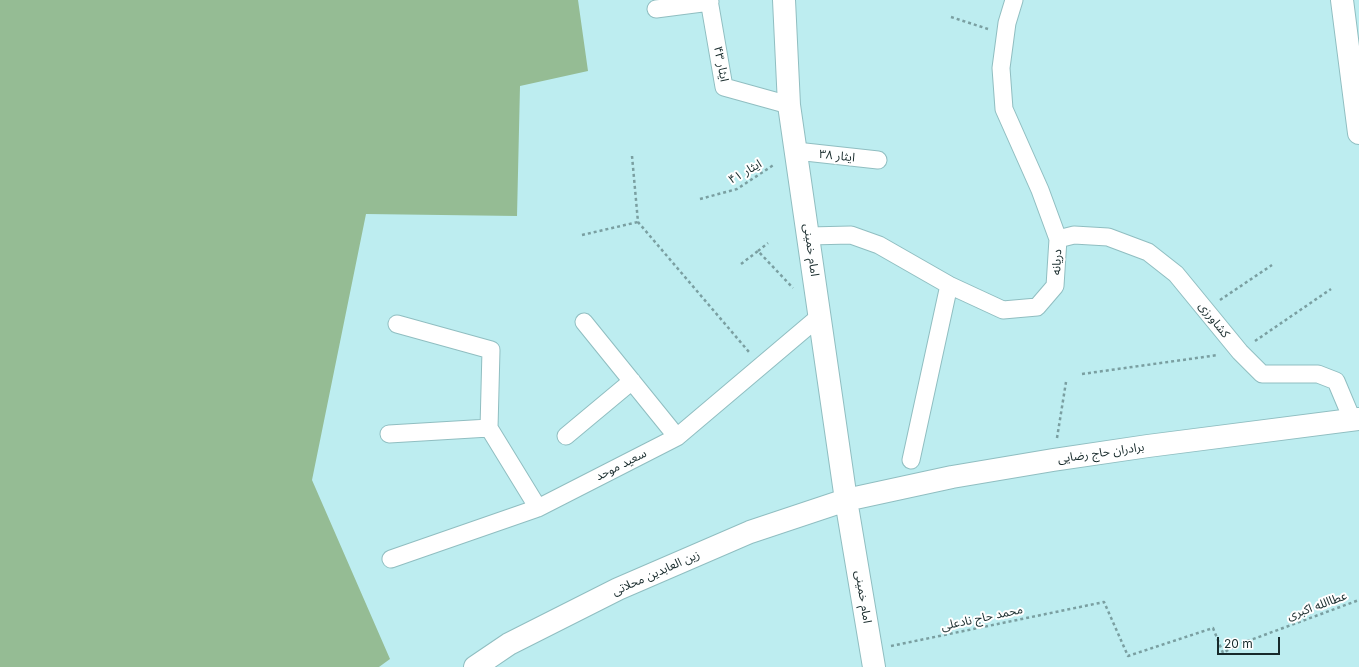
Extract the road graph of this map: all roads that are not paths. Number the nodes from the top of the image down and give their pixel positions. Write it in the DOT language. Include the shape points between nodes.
graph roads {
  1 [pos="784,0"];
  2 [pos="1014,0"];
  3 [pos="1342,0"];
  4 [pos="710,1"];
  5 [pos="656,9"];
  6 [pos="789,105"];
  7 [pos="1359,133"];
  8 [pos="796,151"];
  9 [pos="878,160"];
  10 [pos="809,236"];
  11 [pos="1058,239"];
  12 [pos="950,286"];
  13 [pos="820,316"];
  14 [pos="584,322"];
  15 [pos="397,324"];
  16 [pos="632,381"];
  17 [pos="1356,419"];
  18 [pos="489,428"];
  19 [pos="389,434"];
  20 [pos="566,436"];
  21 [pos="677,437"];
  22 [pos="911,460"];
  23 [pos="846,500"];
  24 [pos="538,508"];
  25 [pos="391,559"];
  26 [pos="873,659"];
  27 [pos="475,667"];
  1 -- 6 [label="main road, امام خمینی"];
  2 -- 11 [label="street, دریانه" via="1005,35 1001,68 1004,109 1040,190"];
  3 -- 7 [label="main road"];
  4 -- 5 [label="street"];
  4 -- 6 [label="street, ایثار ۴۳" via="724,87"];
  6 -- 8 [label="main road, امام خمینی"];
  8 -- 9 [label="street, ایثار ۳۸"];
  8 -- 10 [label="main road, امام خمینی"];
  10 -- 12 [label="street, دریانه" via="851,235 879,245"];
  10 -- 13 [label="main road, امام خمینی"];
  11 -- 12 [label="street, دریانه" via="1056,286 1037,307 1003,310"];
  11 -- 17 [label="street, کشاورزی" via="1074,235 1108,236 1148,252 1176,274 1240,352 1262,374 1318,374 1336,381"];
  12 -- 22 [label="street"];
  13 -- 21 [label="street, سعید موحد"];
  13 -- 23 [label="main road, امام خمینی"];
  14 -- 16 [label="street"];
  15 -- 18 [label="street" via="491,350"];
  16 -- 20 [label="street"];
  16 -- 21 [label="street"];
  17 -- 23 [label="main road, برادران حاج رضایی" via="952,476"];
  18 -- 19 [label="street"];
  18 -- 24 [label="street"];
  21 -- 24 [label="street, سعید موحد"];
  23 -- 26 [label="main road, امام خمینی"];
  23 -- 27 [label="main road, زین العابدین محلاتی" via="750,532 618,589 508,644"];
  24 -- 25 [label="street, سعید موحد"];
}
